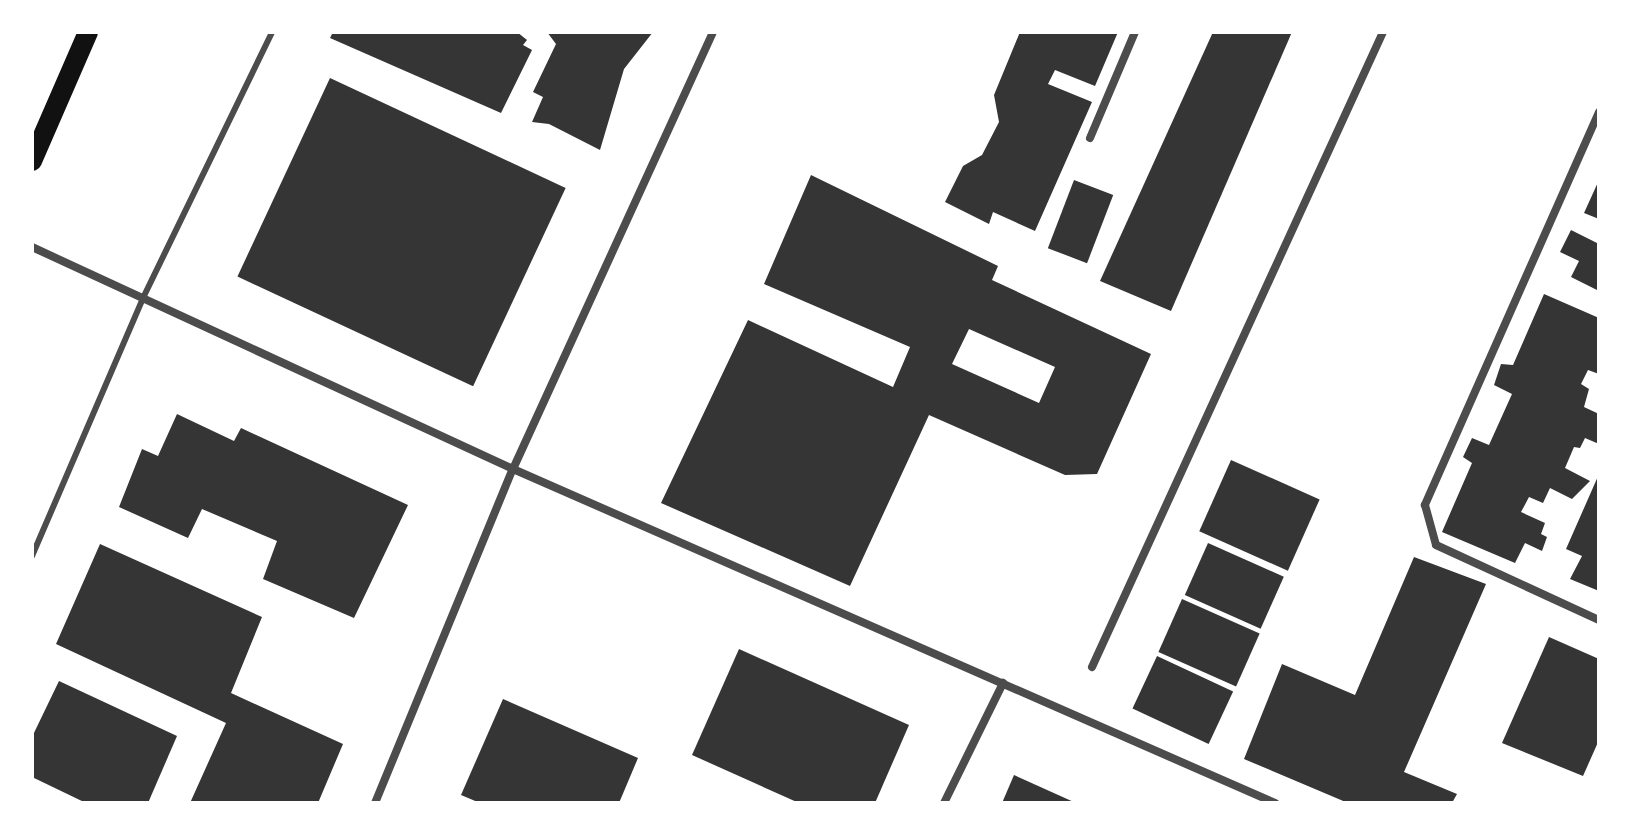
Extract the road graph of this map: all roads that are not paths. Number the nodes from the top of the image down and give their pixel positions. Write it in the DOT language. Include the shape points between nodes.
graph roads {
  1 [pos="88,32"];
  2 [pos="272,32"];
  3 [pos="713,32"];
  4 [pos="1135,32"];
  5 [pos="1383,32"];
  6 [pos="1599,112"];
  7 [pos="1090,138"];
  8 [pos="32,161"];
  9 [pos="32,247"];
  10 [pos="143,298"];
  11 [pos="513,469"];
  12 [pos="32,556"];
  13 [pos="1599,620"];
  14 [pos="1092,667"];
  15 [pos="1003,683"];
  16 [pos="375,803"];
  17 [pos="944,803"];
  18 [pos="1275,803"];
  1 -- 8 [label="main road"];
  2 -- 10 [label="lane"];
  3 -- 11 [label="street"];
  4 -- 7 [label="street"];
  5 -- 14 [label="street"];
  6 -- 13 [label="street" via="1425,505 1436,545"];
  9 -- 10 [label="street"];
  10 -- 11 [label="street"];
  10 -- 12 [label="lane"];
  11 -- 15 [label="street"];
  11 -- 16 [label="street"];
  15 -- 17 [label="street"];
  15 -- 18 [label="street"];
}
